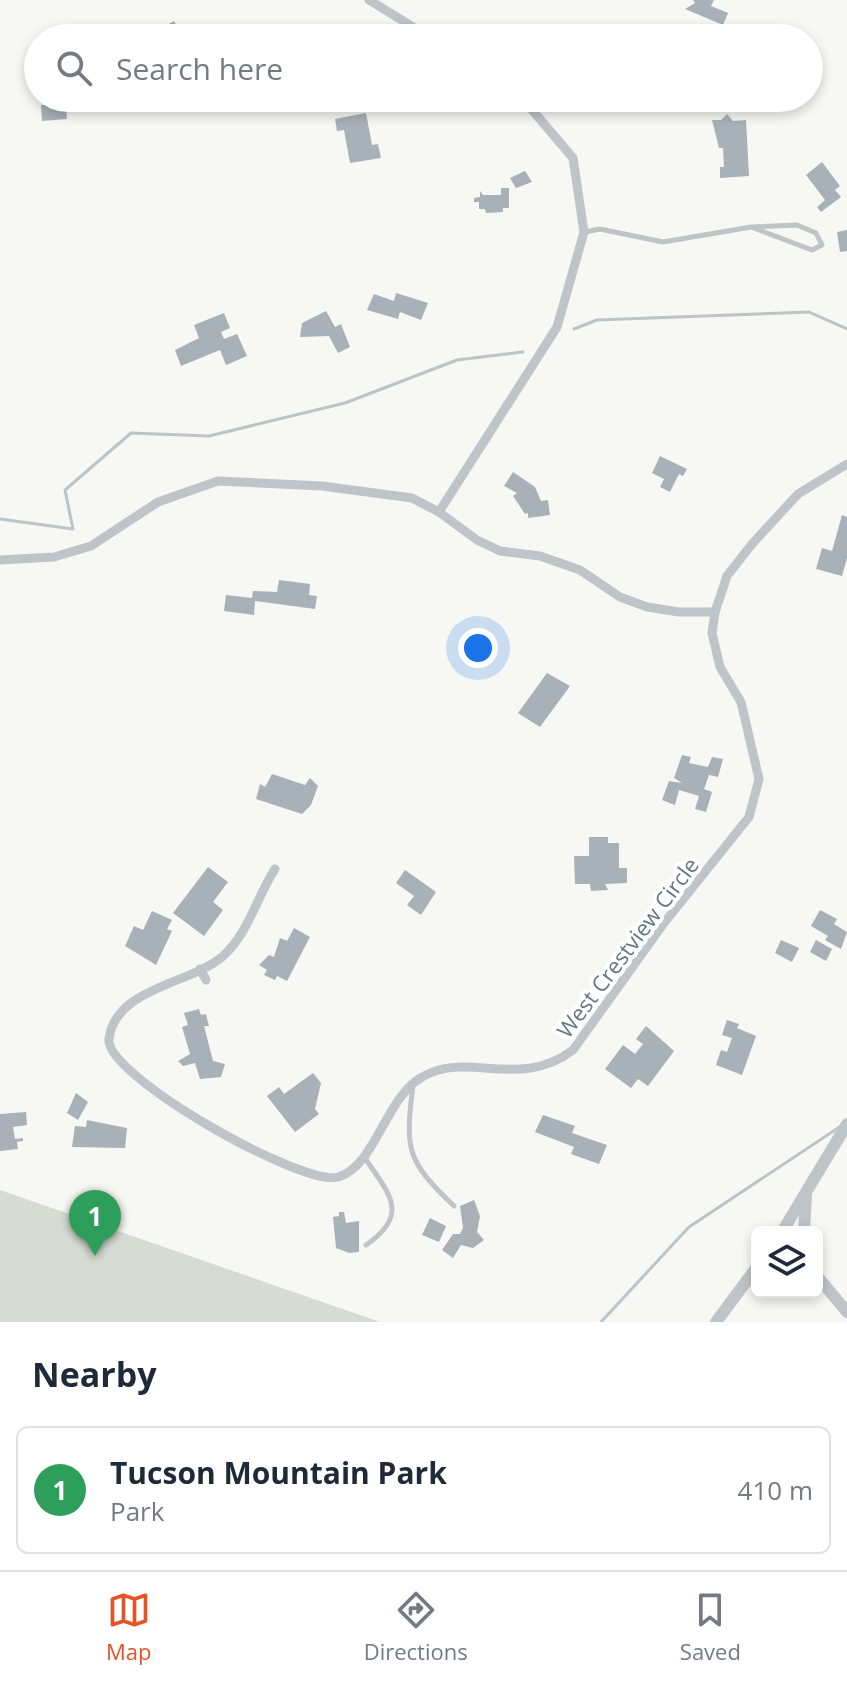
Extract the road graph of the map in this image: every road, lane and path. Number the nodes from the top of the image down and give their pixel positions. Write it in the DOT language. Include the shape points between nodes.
graph roads {
  1 [pos="369,0"];
  2 [pos="408,24"];
  3 [pos="534,112"];
  4 [pos="751,227"];
  5 [pos="584,232"];
  6 [pos="847,464"];
  7 [pos="439,512"];
  8 [pos="0,560"];
  9 [pos="715,612"];
  10 [pos="275,869"];
  11 [pos="200,969"];
  12 [pos="206,980"];
  13 [pos="413,1084"];
  14 [pos="847,1124"];
  15 [pos="364,1157"];
  16 [pos="806,1191"];
  17 [pos="454,1206"];
  18 [pos="786,1226"];
  19 [pos="804,1226"];
  20 [pos="366,1245"];
  21 [pos="751,1275"];
  22 [pos="823,1283"];
  23 [pos="847,1312"];
  24 [pos="716,1322"];
  1 -- 2 [label="street"];
  3 -- 5 [label="street" via="573,158"];
  4 -- 4 [label="lane" via="812,250 822,245 816,233 797,225"];
  4 -- 5 [label="lane" via="663,242 600,229"];
  5 -- 7 [label="street" via="557,327"];
  6 -- 9 [label="street, West Crestview Circle" via="798,494 752,544 727,576"];
  7 -- 8 [label="street" via="390,493 218,481 158,502 91,546 54,557"];
  7 -- 9 [label="street" via="500,551 540,556 580,570 620,597 679,612"];
  9 -- 13 [label="street, West Crestview Circle" via="712,633 720,667 741,702 759,779 757,799 745,824 664,923 573,1050 557,1062 528,1070 438,1071"];
  10 -- 11 [label="street" via="239,937 221,958"];
  11 -- 12 [label="street"];
  11 -- 15 [label="street" via="124,1009 109,1037 115,1058 202,1122 308,1175 338,1177"];
  13 -- 15 [label="street"];
  13 -- 17 [label="lane" via="408,1126 414,1161"];
  14 -- 16 [label="street"];
  15 -- 20 [label="lane" via="394,1213 382,1234"];
  16 -- 18 [label="street"];
  16 -- 19 [label="street"];
  21 -- 24 [label="street"];
  22 -- 23 [label="street"];
}
